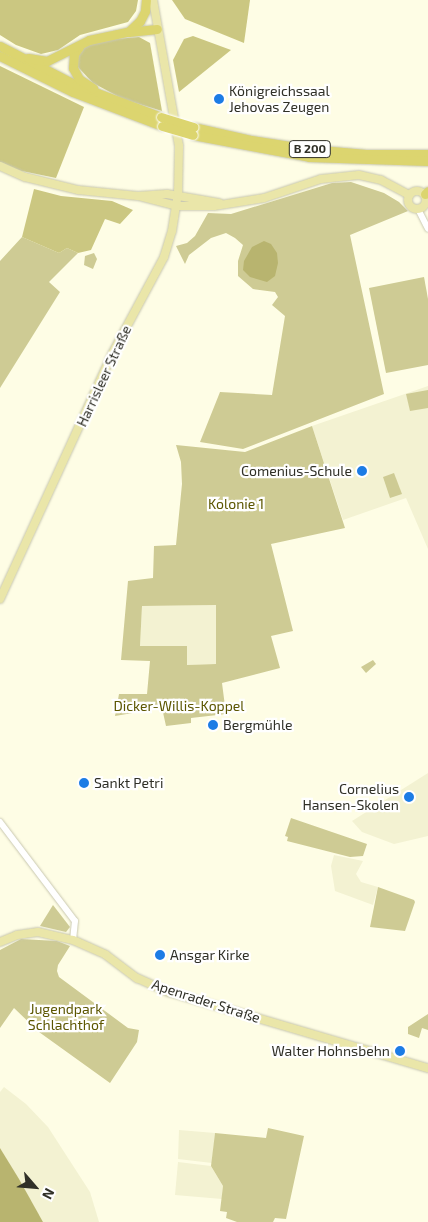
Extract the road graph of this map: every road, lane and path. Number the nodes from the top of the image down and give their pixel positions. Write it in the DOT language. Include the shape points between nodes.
graph roads {
  1 [pos="146,0"];
  2 [pos="153,0"];
  3 [pos="157,29"];
  4 [pos="128,32"];
  5 [pos="81,44"];
  6 [pos="0,46"];
  7 [pos="9,52"];
  8 [pos="0,56"];
  9 [pos="113,100"];
  10 [pos="161,122"];
  11 [pos="193,131"];
  12 [pos="428,154"];
  13 [pos="428,161"];
  14 [pos="0,166"];
  15 [pos="426,193"];
  16 [pos="178,195"];
  17 [pos="410,195"];
  18 [pos="138,196"];
  19 [pos="226,205"];
  20 [pos="177,206"];
  21 [pos="418,209"];
  22 [pos="428,229"];
  23 [pos="2,588"];
  24 [pos="0,599"];
  25 [pos="0,822"];
  26 [pos="73,940"];
  27 [pos="0,942"];
  28 [pos="428,1068"];
  1 -- 4 [label="highway" via="140,21"];
  2 -- 3 [label="main road, Harrisleer Straße"];
  3 -- 4 [label="highway"];
  3 -- 16 [label="main road, Harrisleer Straße" via="179,146"];
  4 -- 5 [label="highway"];
  5 -- 7 [label="highway" via="47,61"];
  5 -- 9 [label="highway" via="74,54 73,68 79,78"];
  6 -- 7 [label="highway, B 200"];
  7 -- 9 [label="highway, B 200"];
  8 -- 10 [label="highway, B 200" via="73,92"];
  9 -- 10 [label="highway, B 200"];
  10 -- 11 [label="highway, B 200, bridge"];
  11 -- 12 [label="highway, B 200" via="308,149 366,154"];
  11 -- 13 [label="highway, B 200" via="309,157"];
  14 -- 18 [label="main road" via="24,177 60,186"];
  15 -- 17 [label="main road" via="417,191"];
  15 -- 21 [label="main road" via="426,202"];
  16 -- 18 [label="main road"];
  16 -- 19 [label="main road"];
  16 -- 20 [label="main road, Harrisleer Straße"];
  17 -- 19 [label="main road" via="370,177 340,176 264,198"];
  17 -- 21 [label="main road" via="408,203"];
  18 -- 20 [label="main road"];
  19 -- 20 [label="main road"];
  20 -- 23 [label="main road, Harrisleer Straße" via="164,257 112,354"];
  21 -- 22 [label="street"];
  23 -- 24 [label="main road, Harrisleer Straße"];
  25 -- 26 [label="street" via="75,922"];
  26 -- 27 [label="main road, Apenrader Straße" via="38,932"];
  26 -- 28 [label="main road, Apenrader Straße" via="106,956 137,978 169,992"];
}
